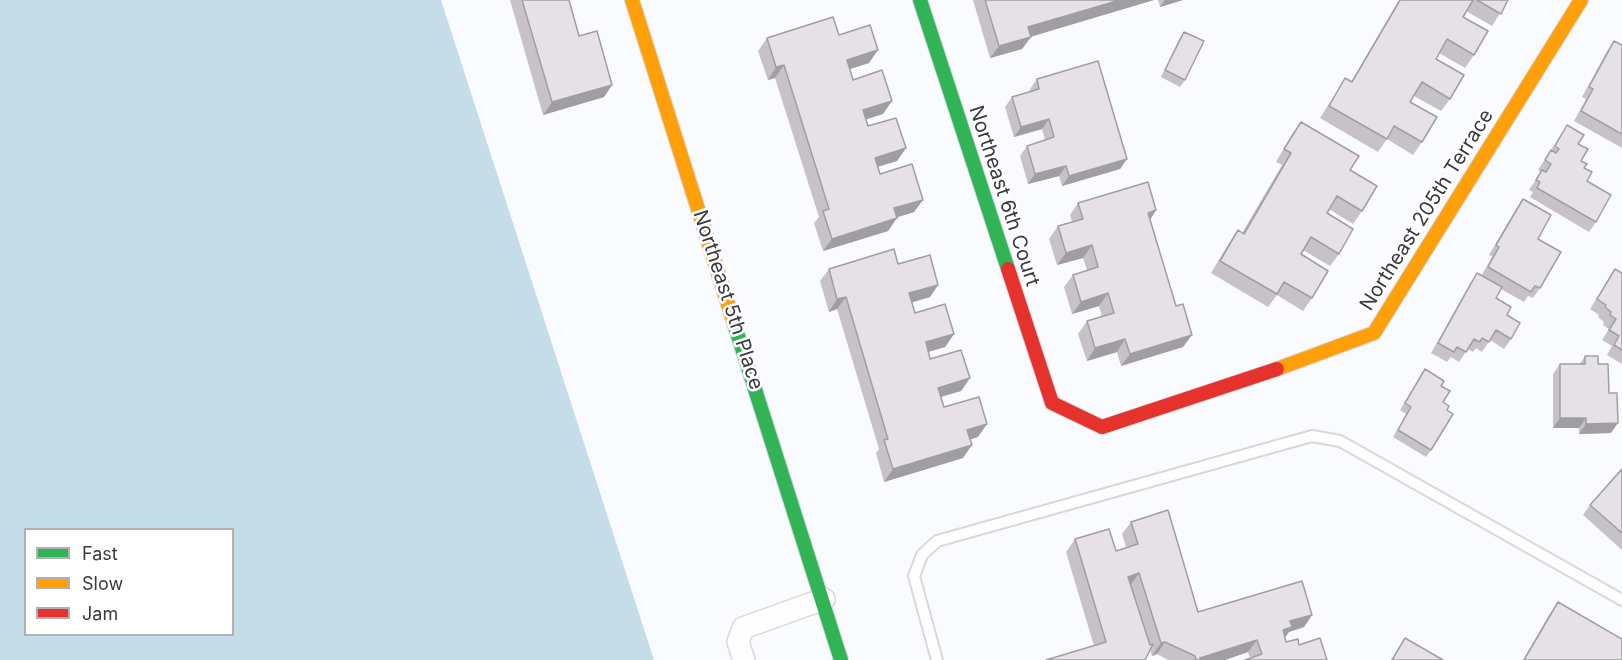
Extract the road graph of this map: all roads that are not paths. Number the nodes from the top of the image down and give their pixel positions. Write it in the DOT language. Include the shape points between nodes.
graph roads {
  1 [pos="632,0"];
  2 [pos="920,0"];
  3 [pos="1581,0"];
  4 [pos="1052,403"];
  5 [pos="824,599"];
  6 [pos="1622,600"];
  7 [pos="744,660"];
  8 [pos="841,660"];
  9 [pos="937,660"];
  1 -- 5 [label="street, Northeast 5th Place"];
  2 -- 4 [label="street, Northeast 6th Court"];
  3 -- 4 [label="street, Northeast 205th Terrace" via="1374,333 1102,427"];
  5 -- 7 [label="street" via="743,628 738,642"];
  5 -- 8 [label="street, Northeast 5th Place"];
  6 -- 9 [label="lane" via="1340,441 1312,436 937,541 922,555 914,576"];
}
